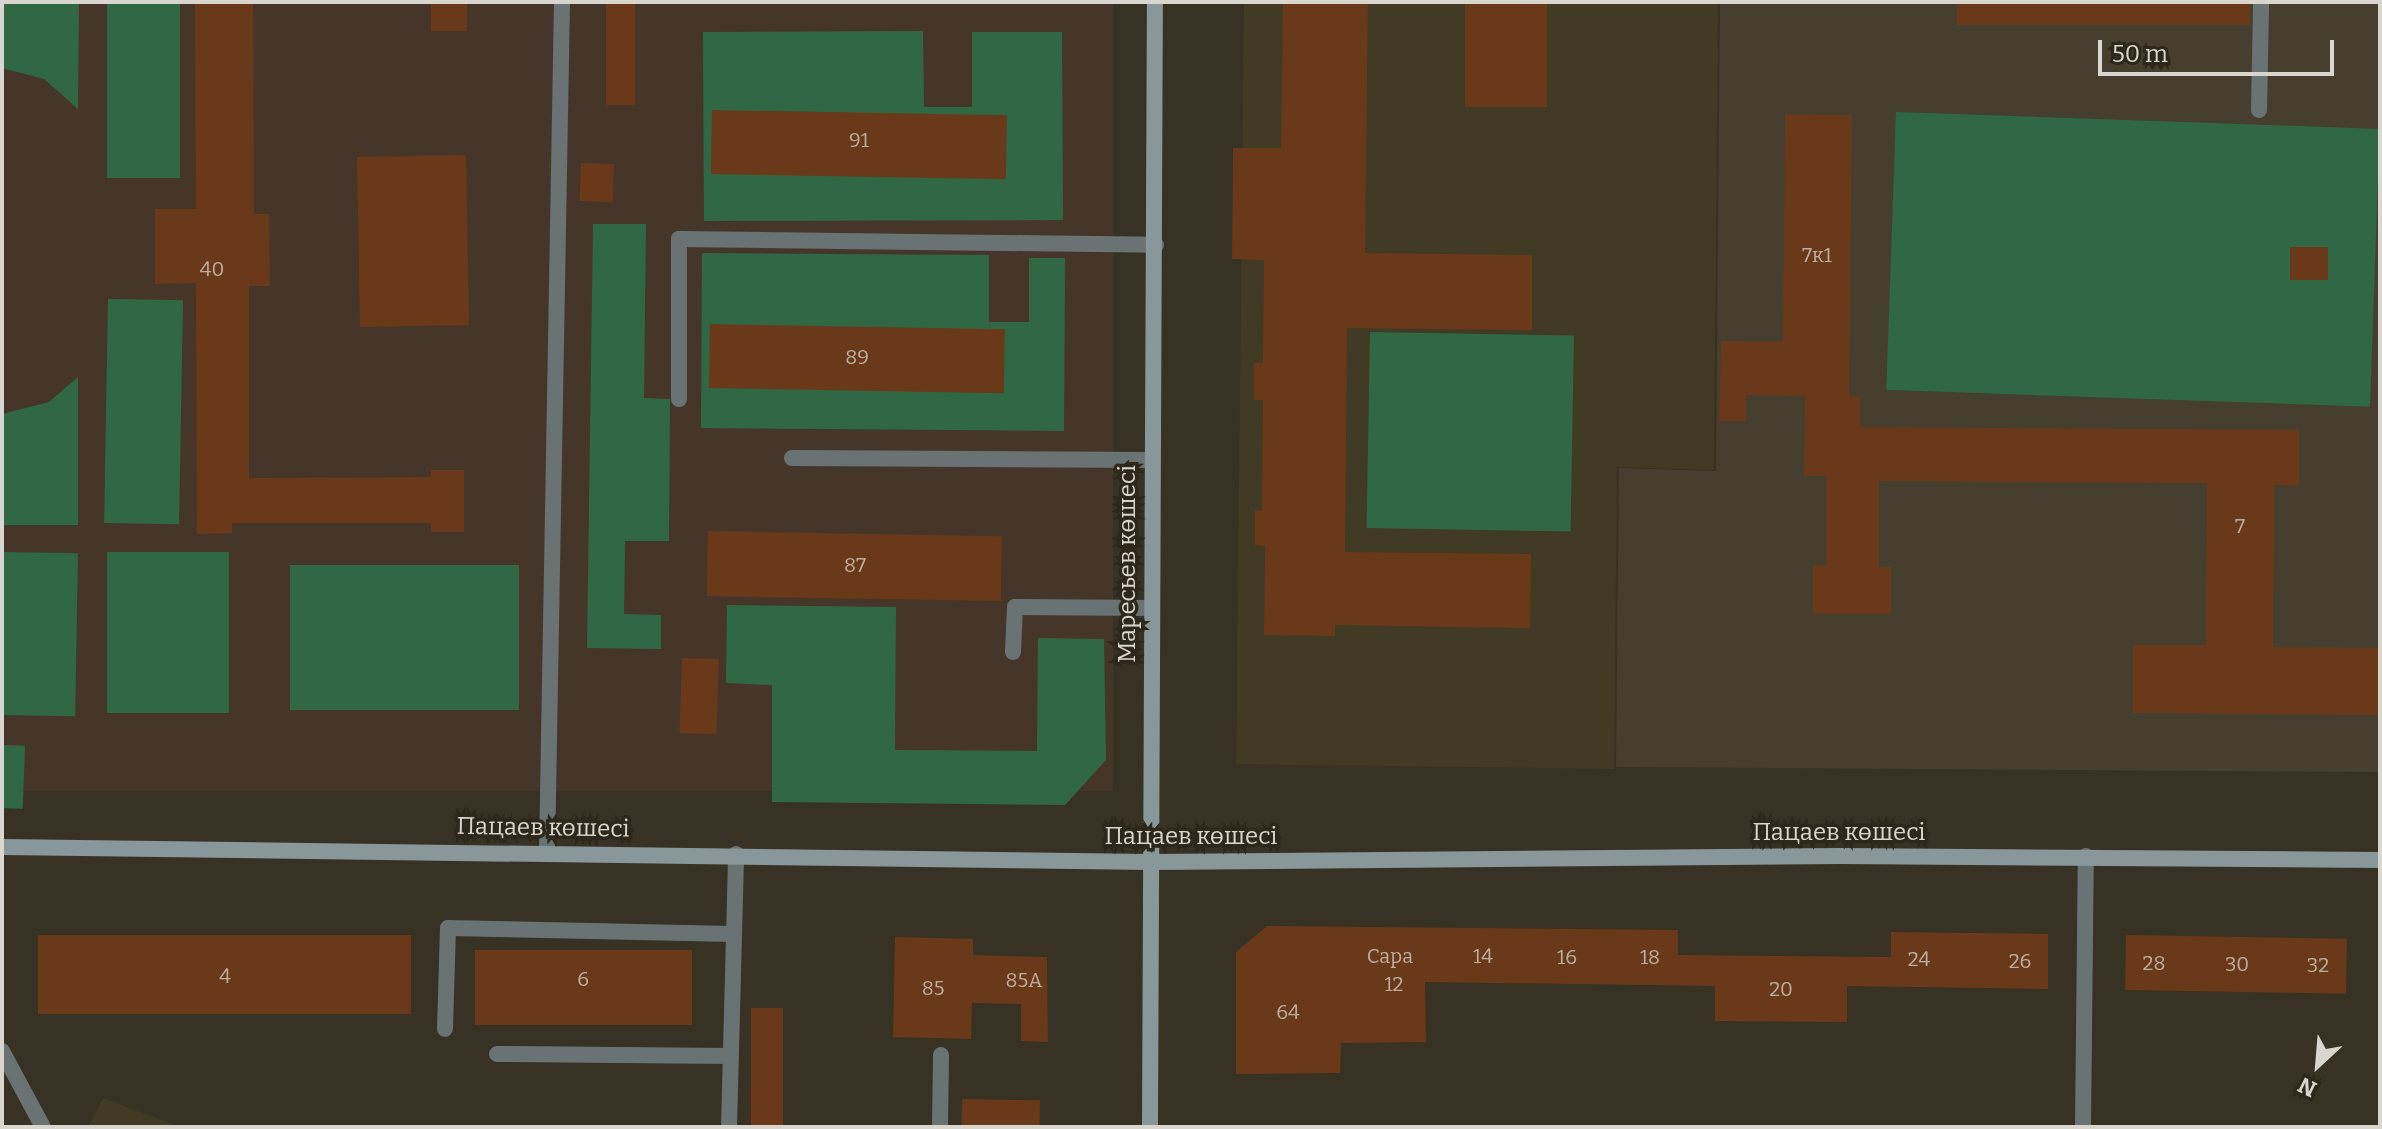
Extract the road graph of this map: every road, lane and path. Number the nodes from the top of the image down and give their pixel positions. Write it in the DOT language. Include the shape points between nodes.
graph roads {
  1 [pos="562,2"];
  2 [pos="1155,2"];
  3 [pos="2261,2"];
  4 [pos="2259,110"];
  5 [pos="1156,245"];
  6 [pos="679,399"];
  7 [pos="792,458"];
  8 [pos="1153,460"];
  9 [pos="1152,608"];
  10 [pos="1013,652"];
  11 [pos="2,847"];
  12 [pos="547,852"];
  13 [pos="736,854"];
  14 [pos="2086,856"];
  15 [pos="2380,860"];
  16 [pos="1151,862"];
  17 [pos="733,934"];
  18 [pos="445,1029"];
  19 [pos="2,1051"];
  20 [pos="497,1054"];
  21 [pos="941,1055"];
  22 [pos="730,1056"];
  23 [pos="43,1127"];
  24 [pos="729,1127"];
  25 [pos="940,1127"];
  26 [pos="1150,1127"];
  27 [pos="2083,1127"];
  1 -- 12 [label="street"];
  2 -- 5 [label="main road, Маресьев көшесі"];
  3 -- 4 [label="street"];
  5 -- 6 [label="street" via="679,239"];
  5 -- 8 [label="main road, Маресьев көшесі"];
  7 -- 8 [label="street"];
  8 -- 9 [label="main road, Маресьев көшесі"];
  9 -- 10 [label="street" via="1015,607"];
  9 -- 16 [label="main road, Маресьев көшесі"];
  11 -- 12 [label="main road, Пацаев көшесі"];
  12 -- 13 [label="main road, Пацаев көшесі"];
  13 -- 16 [label="main road, Пацаев көшесі"];
  13 -- 17 [label="street"];
  14 -- 15 [label="main road, Пацаев көшесі"];
  14 -- 16 [label="main road, Пацаев көшесі"];
  14 -- 27 [label="street"];
  16 -- 26 [label="main road, Маресьев көшесі"];
  17 -- 18 [label="street" via="448,928"];
  17 -- 22 [label="street"];
  19 -- 23 [label="street"];
  20 -- 22 [label="street"];
  21 -- 25 [label="street"];
  22 -- 24 [label="street"];
}
